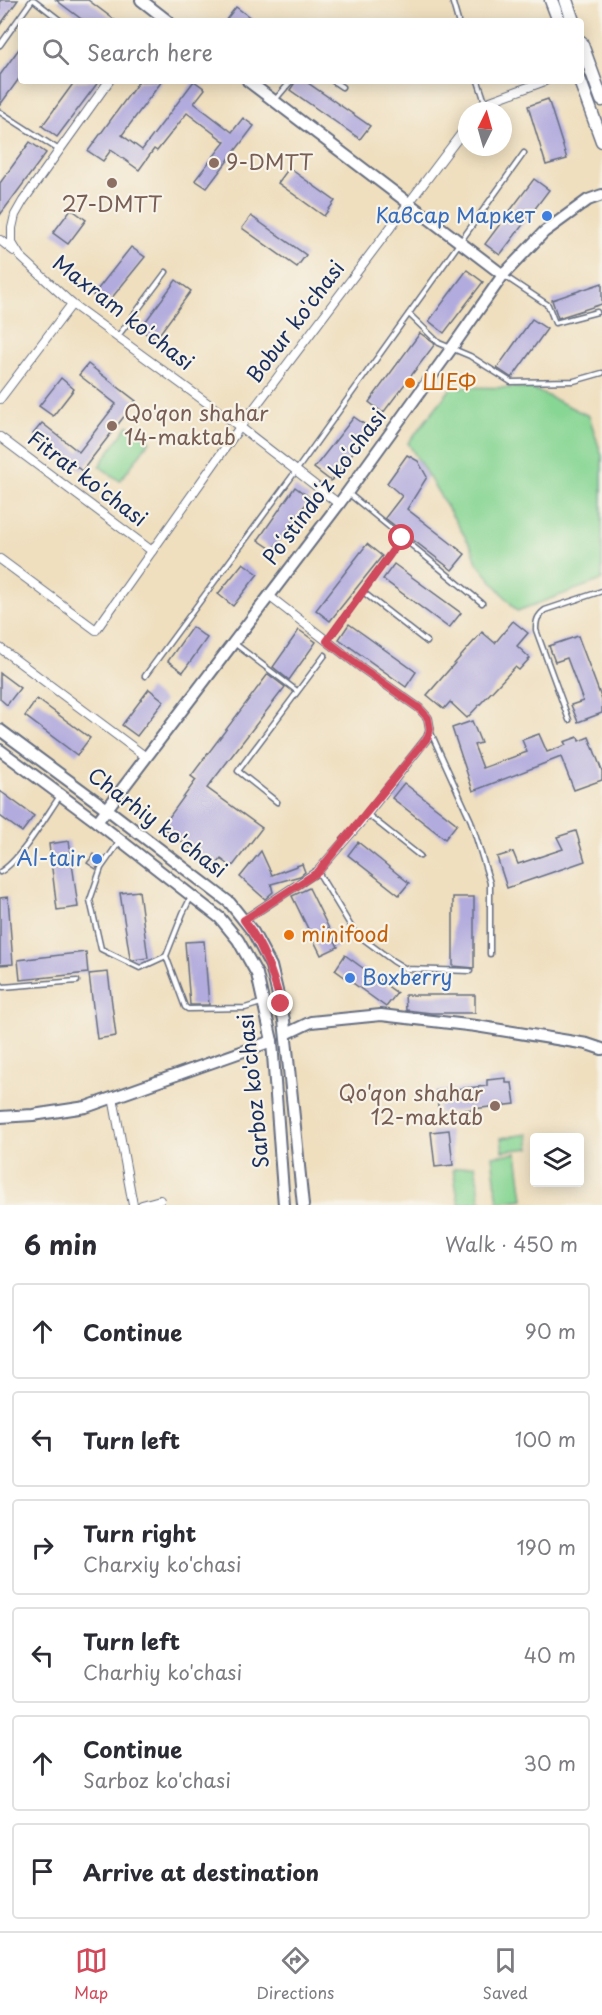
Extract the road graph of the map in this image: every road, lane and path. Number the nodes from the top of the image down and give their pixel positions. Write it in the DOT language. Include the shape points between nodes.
graph roads {
  1 [pos="33,0"];
  2 [pos="141,0"];
  3 [pos="452,0"];
  4 [pos="551,0"];
  5 [pos="566,0"];
  6 [pos="156,17"];
  7 [pos="18,18"];
  8 [pos="18,18"];
  9 [pos="57,18"];
  10 [pos="457,18"];
  11 [pos="558,18"];
  12 [pos="572,18"];
  13 [pos="2,38"];
  14 [pos="0,45"];
  15 [pos="584,50"];
  16 [pos="108,84"];
  17 [pos="252,84"];
  18 [pos="288,84"];
  19 [pos="338,84"];
  20 [pos="479,84"];
  21 [pos="537,84"];
  22 [pos="581,84"];
  23 [pos="342,87"];
  24 [pos="602,100"];
  25 [pos="274,101"];
  26 [pos="485,102"];
  27 [pos="488,102"];
  28 [pos="0,112"];
  29 [pos="458,138"];
  30 [pos="602,141"];
  31 [pos="59,150"];
  32 [pos="524,153"];
  33 [pos="602,195"];
  34 [pos="408,202"];
  35 [pos="0,240"];
  36 [pos="461,243"];
  37 [pos="20,256"];
  38 [pos="166,272"];
  39 [pos="503,275"];
  40 [pos="72,304"];
  41 [pos="597,312"];
  42 [pos="409,314"];
  43 [pos="117,337"];
  44 [pos="451,349"];
  45 [pos="602,373"];
  46 [pos="0,399"];
  47 [pos="240,427"];
  48 [pos="0,437"];
  49 [pos="296,471"];
  50 [pos="347,492"];
  51 [pos="339,504"];
  52 [pos="402,538"];
  53 [pos="153,551"];
  54 [pos="0,559"];
  55 [pos="602,591"];
  56 [pos="363,592"];
  57 [pos="269,596"];
  58 [pos="482,603"];
  59 [pos="327,641"];
  60 [pos="427,642"];
  61 [pos="233,643"];
  62 [pos="0,648"];
  63 [pos="325,655"];
  64 [pos="145,676"];
  65 [pos="297,691"];
  66 [pos="569,720"];
  67 [pos="430,729"];
  68 [pos="0,730"];
  69 [pos="0,750"];
  70 [pos="146,758"];
  71 [pos="61,795"];
  72 [pos="277,802"];
  73 [pos="107,808"];
  74 [pos="366,814"];
  75 [pos="97,822"];
  76 [pos="121,841"];
  77 [pos="420,856"];
  78 [pos="318,872"];
  79 [pos="0,873"];
  80 [pos="192,896"];
  81 [pos="244,920"];
  82 [pos="490,954"];
  83 [pos="166,957"];
  84 [pos="271,966"];
  85 [pos="470,971"];
  86 [pos="256,974"];
  87 [pos="77,981"];
  88 [pos="0,984"];
  89 [pos="264,1002"];
  90 [pos="286,1034"];
  91 [pos="272,1041"];
  92 [pos="602,1049"];
  93 [pos="113,1097"];
  94 [pos="0,1117"];
  95 [pos="160,1200"];
  96 [pos="133,1205"];
  97 [pos="142,1205"];
  98 [pos="284,1205"];
  99 [pos="303,1205"];
  1 -- 8 [label="lane"];
  1 -- 9 [label="lane"];
  2 -- 6 [label="main road"];
  3 -- 10 [label="lane"];
  4 -- 11 [label="main road"];
  5 -- 12 [label="main road"];
  7 -- 13 [label="lane"];
  13 -- 14 [label="lane"];
  15 -- 24 [label="main road"];
  16 -- 31 [label="street, Maxram ko'chasi"];
  17 -- 25 [label="main road"];
  18 -- 25 [label="lane"];
  19 -- 23 [label="lane"];
  20 -- 26 [label="lane"];
  21 -- 27 [label="street"];
  22 -- 30 [label="main road"];
  25 -- 34 [label="main road"];
  28 -- 31 [label="lane"];
  29 -- 34 [label="street, Bobur ko'chasi"];
  31 -- 37 [label="street, Maxram ko'chasi" via="15,215 12,243"];
  32 -- 36 [label="lane"];
  33 -- 39 [label="main road, Poʻstindoʻz koʻchasi" via="588,200 544,232"];
  34 -- 36 [label="main road"];
  34 -- 47 [label="street, Bobur ko'chasi"];
  35 -- 37 [label="street"];
  36 -- 39 [label="main road"];
  36 -- 42 [label="lane"];
  37 -- 40 [label="street, Maxram ko'chasi"];
  38 -- 43 [label="lane"];
  39 -- 41 [label="lane" via="548,305 555,322"];
  39 -- 44 [label="main road, Poʻstindoʻz koʻchasi"];
  40 -- 43 [label="street, Maxram ko'chasi"];
  40 -- 46 [label="street"];
  42 -- 44 [label="lane" via="439,343"];
  42 -- 49 [label="lane"];
  43 -- 47 [label="street, Maxram ko'chasi"];
  44 -- 45 [label="lane" via="510,381 574,381"];
  44 -- 50 [label="main road, Poʻstindoʻz koʻchasi"];
  47 -- 49 [label="street, Maxram ko'chasi"];
  47 -- 53 [label="street, Bobur ko'chasi"];
  48 -- 53 [label="street, Fitrat ko'chasi"];
  49 -- 51 [label="street, Maxram ko'chasi"];
  49 -- 64 [label="lane"];
  50 -- 51 [label="main road, Poʻstindoʻz koʻchasi"];
  50 -- 52 [label="lane"];
  51 -- 57 [label="main road, Poʻstindoʻz koʻchasi"];
  52 -- 56 [label="lane"];
  52 -- 58 [label="lane"];
  53 -- 54 [label="street, Bobur ko'chasi" via="96,630"];
  55 -- 66 [label="lane" via="545,610 536,621"];
  56 -- 59 [label="lane"];
  56 -- 60 [label="lane"];
  57 -- 59 [label="street"];
  57 -- 61 [label="main road, Poʻstindoʻz koʻchasi"];
  59 -- 67 [label="street" via="419,708 428,718"];
  61 -- 65 [label="lane"];
  61 -- 70 [label="main road, Poʻstindoʻz koʻchasi"];
  62 -- 70 [label="street"];
  63 -- 65 [label="lane"];
  65 -- 72 [label="lane" via="238,771"];
  67 -- 74 [label="street" via="428,737"];
  67 -- 82 [label="lane" via="471,821 490,883"];
  68 -- 73 [label="main road, Charhiy ko'chasi"];
  69 -- 71 [label="main road, Charhiy ko'chasi"];
  70 -- 73 [label="main road, Poʻstindoʻz koʻchasi"];
  71 -- 75 [label="main road, Charhiy ko'chasi"];
  71 -- 79 [label="lane" via="17,858"];
  73 -- 75 [label="main road, Poʻstindoʻz koʻchasi"];
  73 -- 81 [label="main road, Charhiy ko'chasi" via="230,903"];
  74 -- 77 [label="lane"];
  74 -- 78 [label="street"];
  75 -- 76 [label="main road, Charhiy ko'chasi"];
  76 -- 80 [label="main road, Charhiy ko'chasi"];
  76 -- 83 [label="lane" via="101,868 90,900 101,949 140,968"];
  78 -- 81 [label="street"];
  78 -- 85 [label="lane" via="355,933 393,961 406,969"];
  80 -- 83 [label="lane"];
  80 -- 86 [label="main road, Charhiy ko'chasi" via="220,918 238,940"];
  81 -- 84 [label="main road, Charhiy ko'chasi"];
  83 -- 89 [label="lane" via="188,1009 245,1008"];
  84 -- 90 [label="main road, Sarboz ko'chasi"];
  86 -- 89 [label="main road, Sarboz ko'chasi"];
  87 -- 88 [label="lane" via="3,987"];
  89 -- 91 [label="main road, Sarboz ko'chasi"];
  90 -- 92 [label="main road" via="311,1022 381,1015 476,1026"];
  90 -- 99 [label="main road, Sarboz ko'chasi"];
  91 -- 93 [label="main road"];
  91 -- 98 [label="main road, Sarboz ko'chasi"];
  93 -- 94 [label="main road" via="86,1107"];
  93 -- 96 [label="street"];
  95 -- 97 [label="street"];
}
